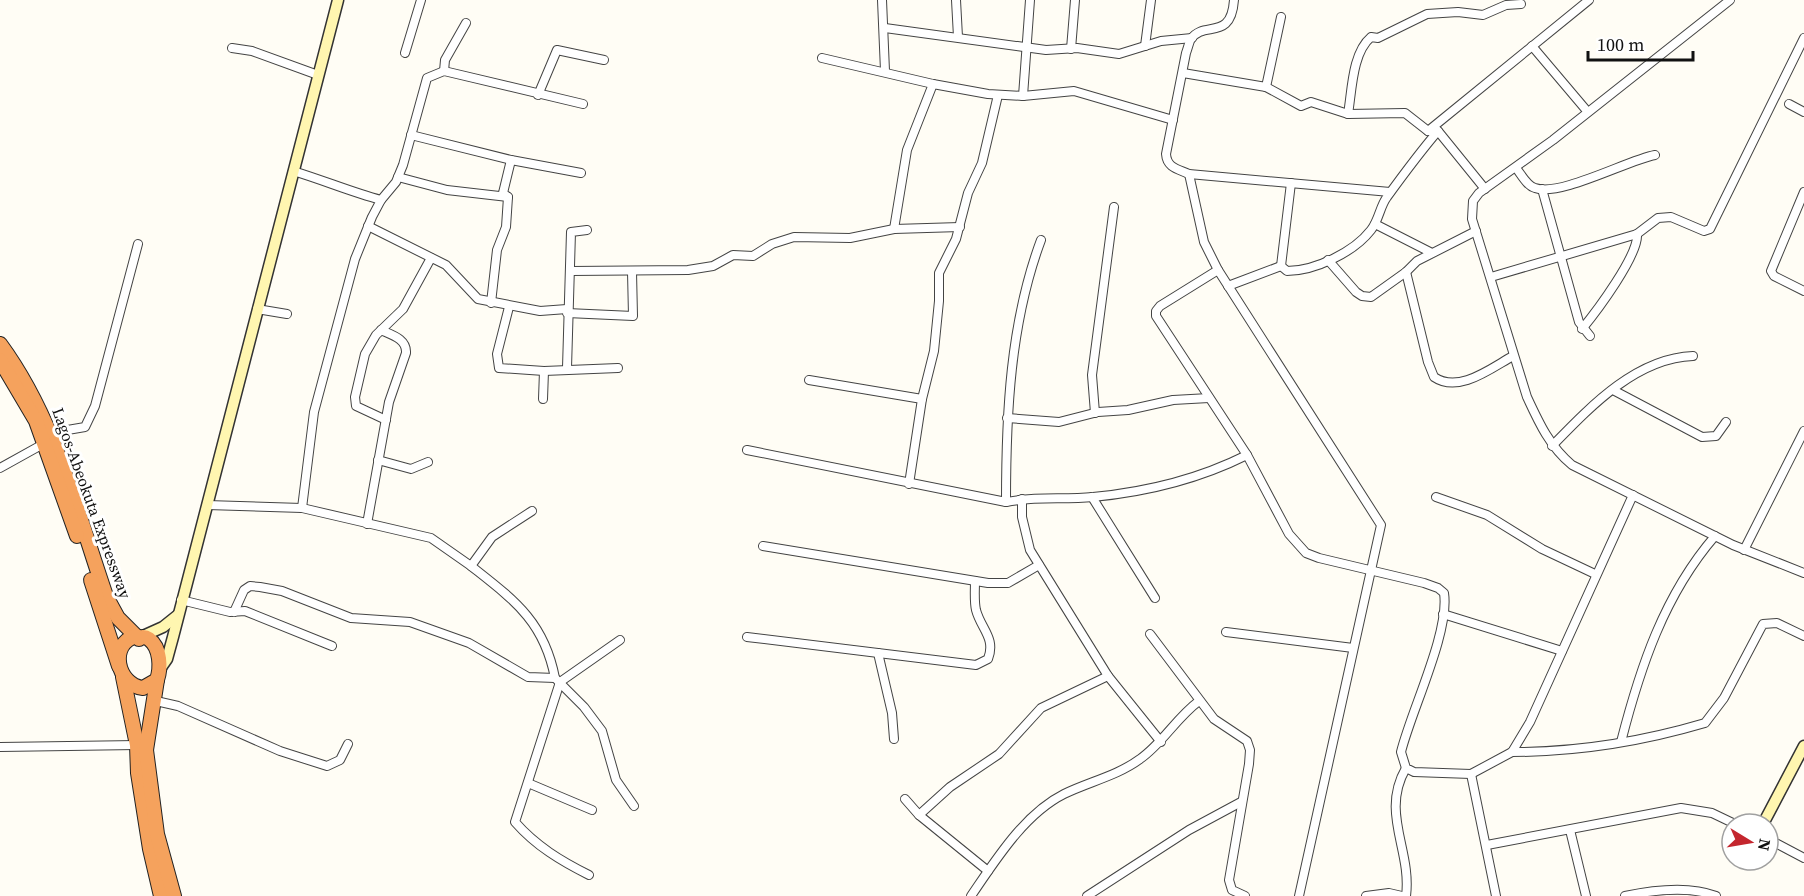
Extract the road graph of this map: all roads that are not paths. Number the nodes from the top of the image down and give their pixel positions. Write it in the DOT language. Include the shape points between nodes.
graph roads {
  1 [pos="338,0"];
  2 [pos="422,0"];
  3 [pos="882,0"];
  4 [pos="956,0"];
  5 [pos="1030,0"];
  6 [pos="1075,0"];
  7 [pos="1151,0"];
  8 [pos="1234,0"];
  9 [pos="1589,0"];
  10 [pos="1730,0"];
  11 [pos="1521,4"];
  12 [pos="1281,16"];
  13 [pos="466,23"];
  14 [pos="885,28"];
  15 [pos="958,37"];
  16 [pos="1192,38"];
  17 [pos="1804,38"];
  18 [pos="1026,45"];
  19 [pos="1145,46"];
  20 [pos="1532,46"];
  21 [pos="232,48"];
  22 [pos="1071,49"];
  23 [pos="405,53"];
  24 [pos="822,58"];
  25 [pos="604,60"];
  26 [pos="444,70"];
  27 [pos="885,71"];
  28 [pos="1183,73"];
  29 [pos="318,75"];
  30 [pos="933,84"];
  31 [pos="1266,87"];
  32 [pos="538,95"];
  33 [pos="998,95"];
  34 [pos="1023,96"];
  35 [pos="584,104"];
  36 [pos="1789,104"];
  37 [pos="1587,111"];
  38 [pos="1804,112"];
  39 [pos="1348,114"];
  40 [pos="1173,120"];
  41 [pos="1428,131"];
  42 [pos="1437,131"];
  43 [pos="411,135"];
  44 [pos="1655,155"];
  45 [pos="511,160"];
  46 [pos="1516,168"];
  47 [pos="293,171"];
  48 [pos="581,174"];
  49 [pos="1189,174"];
  50 [pos="398,177"];
  51 [pos="1291,183"];
  52 [pos="1485,189"];
  53 [pos="1542,189"];
  54 [pos="1390,192"];
  55 [pos="1804,192"];
  56 [pos="508,197"];
  57 [pos="381,200"];
  58 [pos="1114,207"];
  59 [pos="1801,207"];
  60 [pos="1374,224"];
  61 [pos="368,226"];
  62 [pos="960,227"];
  63 [pos="894,229"];
  64 [pos="587,230"];
  65 [pos="1476,231"];
  66 [pos="1636,234"];
  67 [pos="1041,240"];
  68 [pos="138,244"];
  69 [pos="1430,252"];
  70 [pos="1561,257"];
  71 [pos="431,258"];
  72 [pos="1328,260"];
  73 [pos="1281,266"];
  74 [pos="1218,270"];
  75 [pos="571,271"];
  76 [pos="632,272"];
  77 [pos="1406,272"];
  78 [pos="1491,277"];
  79 [pos="1228,286"];
  80 [pos="1804,291"];
  81 [pos="490,303"];
  82 [pos="509,307"];
  83 [pos="257,309"];
  84 [pos="567,311"];
  85 [pos="287,314"];
  86 [pos="1582,329"];
  87 [pos="381,330"];
  88 [pos="1590,336"];
  89 [pos="0,344"];
  90 [pos="1513,356"];
  91 [pos="1693,356"];
  92 [pos="0,360"];
  93 [pos="567,368"];
  94 [pos="618,368"];
  95 [pos="544,371"];
  96 [pos="808,380"];
  97 [pos="1613,390"];
  98 [pos="1209,398"];
  99 [pos="543,399"];
  100 [pos="922,399"];
  101 [pos="1095,413"];
  102 [pos="1007,418"];
  103 [pos="386,420"];
  104 [pos="1726,422"];
  105 [pos="1804,431"];
  106 [pos="47,438"];
  107 [pos="1552,446"];
  108 [pos="747,450"];
  109 [pos="1247,455"];
  110 [pos="378,460"];
  111 [pos="428,462"];
  112 [pos="0,468"];
  113 [pos="909,484"];
  114 [pos="1633,495"];
  115 [pos="1092,497"];
  116 [pos="1436,498"];
  117 [pos="1022,499"];
  118 [pos="1006,502"];
  119 [pos="207,505"];
  120 [pos="302,508"];
  121 [pos="532,511"];
  122 [pos="367,524"];
  123 [pos="1715,536"];
  124 [pos="763,546"];
  125 [pos="1744,549"];
  126 [pos="1039,565"];
  127 [pos="471,566"];
  128 [pos="1371,571"];
  129 [pos="1804,573"];
  130 [pos="1595,574"];
  131 [pos="975,581"];
  132 [pos="1155,598"];
  133 [pos="182,600"];
  134 [pos="234,612"];
  135 [pos="1443,614"];
  136 [pos="178,615"];
  137 [pos="1226,632"];
  138 [pos="1150,634"];
  139 [pos="1804,636"];
  140 [pos="747,637"];
  141 [pos="141,638"];
  142 [pos="620,640"];
  143 [pos="332,646"];
  144 [pos="1353,648"];
  145 [pos="1562,651"];
  146 [pos="878,653"];
  147 [pos="121,672"];
  148 [pos="159,675"];
  149 [pos="1108,676"];
  150 [pos="558,680"];
  151 [pos="156,701"];
  152 [pos="1199,701"];
  153 [pos="894,739"];
  154 [pos="1161,742"];
  155 [pos="1621,742"];
  156 [pos="348,744"];
  157 [pos="137,745"];
  158 [pos="1804,746"];
  159 [pos="0,747"];
  160 [pos="1512,752"];
  161 [pos="1406,768"];
  162 [pos="1471,774"];
  163 [pos="528,783"];
  164 [pos="905,799"];
  165 [pos="1241,802"];
  166 [pos="634,806"];
  167 [pos="592,810"];
  168 [pos="1768,812"];
  169 [pos="919,814"];
  170 [pos="1720,817"];
  171 [pos="1570,830"];
  172 [pos="1487,844"];
  173 [pos="1780,845"];
  174 [pos="1804,858"];
  175 [pos="988,871"];
  176 [pos="589,875"];
  177 [pos="161,896"];
  178 [pos="174,896"];
  179 [pos="971,896"];
  180 [pos="1087,896"];
  181 [pos="1245,896"];
  182 [pos="1299,896"];
  183 [pos="1366,896"];
  184 [pos="1404,896"];
  185 [pos="1496,896"];
  186 [pos="1586,896"];
  187 [pos="1625,896"];
  188 [pos="1716,896"];
  1 -- 29 [label="main road"];
  2 -- 23 [label="street"];
  3 -- 14 [label="street"];
  4 -- 15 [label="street"];
  5 -- 18 [label="street"];
  6 -- 22 [label="street"];
  7 -- 19 [label="street"];
  8 -- 16 [label="street" via="1234,11 1226,25"];
  9 -- 20 [label="street"];
  10 -- 37 [label="street"];
  11 -- 39 [label="street" via="1506,5 1483,15 1427,14 1378,38 1371,37 1359,57"];
  12 -- 31 [label="street"];
  13 -- 26 [label="street"];
  14 -- 15 [label="street"];
  14 -- 27 [label="street"];
  15 -- 18 [label="street"];
  16 -- 19 [label="street"];
  16 -- 28 [label="street"];
  17 -- 66 [label="street" via="1710,229 1704,231 1671,217 1658,218"];
  18 -- 22 [label="street"];
  18 -- 34 [label="street"];
  19 -- 22 [label="street" via="1119,54"];
  20 -- 37 [label="street"];
  20 -- 41 [label="street"];
  21 -- 29 [label="street" via="252,51"];
  24 -- 27 [label="street"];
  25 -- 32 [label="street" via="557,50"];
  26 -- 32 [label="street"];
  26 -- 43 [label="street" via="427,78"];
  27 -- 30 [label="street"];
  28 -- 31 [label="street"];
  28 -- 40 [label="street"];
  29 -- 47 [label="main road"];
  30 -- 33 [label="street"];
  30 -- 63 [label="street" via="907,150"];
  31 -- 39 [label="street" via="1301,106 1311,102"];
  32 -- 35 [label="street"];
  33 -- 34 [label="street"];
  33 -- 62 [label="street" via="982,163 968,193"];
  34 -- 40 [label="street" via="1074,91"];
  36 -- 38 [label="street"];
  37 -- 46 [label="street"];
  39 -- 41 [label="street" via="1405,113"];
  40 -- 49 [label="street" via="1167,162"];
  41 -- 42 [label="street"];
  42 -- 52 [label="street"];
  42 -- 54 [label="street"];
  43 -- 45 [label="street"];
  43 -- 50 [label="street"];
  44 -- 53 [label="street" via="1591,178"];
  45 -- 48 [label="street"];
  45 -- 56 [label="street" via="502,193"];
  46 -- 52 [label="street"];
  46 -- 53 [label="street" via="1531,186"];
  47 -- 57 [label="street"];
  47 -- 83 [label="main road"];
  49 -- 51 [label="street"];
  49 -- 74 [label="street" via="1204,242"];
  50 -- 56 [label="street" via="447,190"];
  50 -- 57 [label="street"];
  51 -- 54 [label="street"];
  51 -- 73 [label="street"];
  52 -- 65 [label="street" via="1473,201 1471,210"];
  53 -- 70 [label="street"];
  54 -- 60 [label="street"];
  55 -- 59 [label="street"];
  56 -- 81 [label="street" via="506,227 497,250"];
  57 -- 61 [label="street"];
  58 -- 101 [label="street" via="1092,375"];
  59 -- 80 [label="street" via="1771,271"];
  60 -- 69 [label="street"];
  60 -- 72 [label="street" via="1361,241"];
  61 -- 71 [label="street"];
  61 -- 120 [label="street" via="355,259 314,412"];
  62 -- 63 [label="street"];
  62 -- 100 [label="street" via="939,273 938,321"];
  63 -- 76 [label="street" via="850,238 794,237 772,243 753,256 733,255 709,268"];
  64 -- 75 [label="street" via="571,232"];
  65 -- 69 [label="street"];
  65 -- 78 [label="street"];
  66 -- 70 [label="street"];
  66 -- 86 [label="street" via="1636,246 1612,292"];
  67 -- 102 [label="street" via="1018,320"];
  68 -- 106 [label="street" via="85,427"];
  69 -- 77 [label="street"];
  70 -- 78 [label="street"];
  70 -- 86 [label="street"];
  71 -- 81 [label="street" via="456,273 478,299"];
  71 -- 87 [label="street" via="403,309"];
  72 -- 73 [label="street" via="1294,272"];
  72 -- 77 [label="street" via="1366,298"];
  73 -- 79 [label="street"];
  74 -- 79 [label="street"];
  74 -- 98 [label="street" via="1156,310 1160,324"];
  75 -- 76 [label="street"];
  75 -- 84 [label="street"];
  76 -- 84 [label="street" via="633,316"];
  77 -- 90 [label="street" via="1434,377 1452,383 1465,381"];
  78 -- 90 [label="street"];
  79 -- 128 [label="street" via="1376,513 1381,525"];
  81 -- 82 [label="street"];
  82 -- 84 [label="street"];
  82 -- 95 [label="street" via="497,364 505,369"];
  83 -- 85 [label="street"];
  83 -- 119 [label="main road"];
  84 -- 93 [label="street"];
  86 -- 88 [label="street"];
  87 -- 103 [label="street" via="402,340 407,347"];
  87 -- 103 [label="street" via="365,354 355,402 359,408"];
  89 -- 106 [label="highway, Lagos-Abeokuta Expressway" via="39,404"];
  90 -- 107 [label="street" via="1538,422"];
  91 -- 97 [label="street" via="1663,360"];
  92 -- 106 [label="highway, Lagos-Abeokuta Expressway"];
  93 -- 94 [label="street"];
  93 -- 95 [label="street"];
  95 -- 99 [label="street"];
  96 -- 100 [label="street"];
  97 -- 104 [label="street" via="1702,437 1716,436"];
  97 -- 107 [label="street"];
  98 -- 101 [label="street"];
  98 -- 109 [label="street"];
  100 -- 113 [label="street"];
  101 -- 102 [label="street" via="1059,422"];
  102 -- 118 [label="street"];
  103 -- 110 [label="street"];
  105 -- 125 [label="street"];
  106 -- 112 [label="street"];
  106 -- 141 [label="highway, Lagos-Abeokuta Expressway" via="106,596 118,618"];
  106 -- 147 [label="highway, Lagos-Abeokuta Expressway"];
  107 -- 114 [label="street" via="1572,465"];
  108 -- 113 [label="street"];
  109 -- 115 [label="street" via="1167,486"];
  109 -- 128 [label="street" via="1297,545 1319,558"];
  110 -- 111 [label="street" via="411,469"];
  110 -- 122 [label="street"];
  113 -- 118 [label="street"];
  114 -- 123 [label="street"];
  114 -- 130 [label="street"];
  115 -- 117 [label="street"];
  115 -- 132 [label="street"];
  116 -- 130 [label="street" via="1487,515 1542,549"];
  117 -- 118 [label="street"];
  117 -- 126 [label="street" via="1026,536"];
  119 -- 120 [label="street"];
  119 -- 133 [label="main road"];
  120 -- 122 [label="street"];
  121 -- 127 [label="street" via="492,537"];
  122 -- 127 [label="street" via="431,538"];
  123 -- 125 [label="street"];
  123 -- 155 [label="street" via="1683,578 1662,618 1635,688"];
  124 -- 131 [label="street"];
  125 -- 129 [label="street"];
  126 -- 131 [label="street" via="1008,583"];
  126 -- 149 [label="street"];
  127 -- 150 [label="street" via="529,615"];
  128 -- 135 [label="street" via="1438,588 1444,593"];
  128 -- 144 [label="street"];
  130 -- 145 [label="street"];
  131 -- 146 [label="street" via="976,611 991,642 988,659 976,665"];
  133 -- 134 [label="street"];
  133 -- 136 [label="main road"];
  134 -- 143 [label="street" via="245,611"];
  134 -- 150 [label="street" via="243,590 260,586 351,618 410,622 470,644 528,677"];
  135 -- 145 [label="street"];
  135 -- 161 [label="street" via="1404,741 1402,760"];
  136 -- 141 [label="main road"];
  136 -- 148 [label="main road"];
  137 -- 144 [label="street"];
  138 -- 152 [label="street"];
  139 -- 155 [label="street" via="1777,623 1763,624 1710,719 1699,725"];
  140 -- 146 [label="street"];
  141 -- 147 [label="highway" via="136,636 120,649"];
  141 -- 148 [label="highway" via="154,645"];
  142 -- 150 [label="street"];
  144 -- 182 [label="street"];
  145 -- 160 [label="street"];
  146 -- 153 [label="street"];
  147 -- 148 [label="highway" via="137,687 151,686"];
  147 -- 157 [label="highway, Lagos-Abeokuta Expressway"];
  148 -- 151 [label="highway"];
  149 -- 154 [label="street"];
  149 -- 169 [label="street" via="1041,708 999,754"];
  150 -- 163 [label="street"];
  150 -- 166 [label="street" via="602,731 616,780"];
  151 -- 156 [label="street" via="178,706 280,751 327,766 340,760"];
  151 -- 178 [label="highway" via="146,750 157,834"];
  152 -- 154 [label="street"];
  152 -- 165 [label="street" via="1219,723 1247,741 1249,764"];
  154 -- 175 [label="street" via="1138,761 1045,806"];
  155 -- 160 [label="street"];
  157 -- 159 [label="street"];
  157 -- 177 [label="highway, Lagos-Abeokuta Expressway" via="145,819"];
  158 -- 168 [label="main road"];
  160 -- 162 [label="street"];
  161 -- 162 [label="street" via="1414,772"];
  161 -- 184 [label="street" via="1397,783 1394,802 1408,879"];
  162 -- 172 [label="street"];
  163 -- 167 [label="street"];
  163 -- 176 [label="street" via="515,822 560,861"];
  164 -- 169 [label="street"];
  165 -- 180 [label="street" via="1189,830"];
  165 -- 181 [label="street" via="1229,880 1232,890"];
  169 -- 175 [label="street"];
  170 -- 171 [label="street" via="1680,808"];
  171 -- 172 [label="street"];
  171 -- 186 [label="street"];
  172 -- 185 [label="street"];
  173 -- 174 [label="street"];
  175 -- 179 [label="street"];
  183 -- 184 [label="street"];
  187 -- 188 [label="street" via="1682,890"];
}
